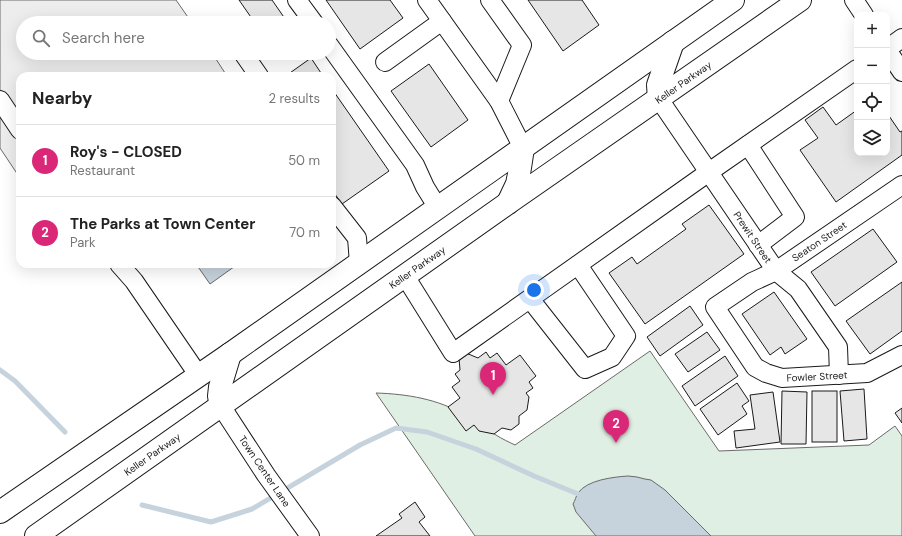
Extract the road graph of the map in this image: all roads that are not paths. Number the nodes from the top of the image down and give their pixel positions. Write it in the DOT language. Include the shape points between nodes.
graph roads {
  1 [pos="297,0"];
  2 [pos="427,0"];
  3 [pos="490,0"];
  4 [pos="733,0"];
  5 [pos="800,0"];
  6 [pos="854,0"];
  7 [pos="862,12"];
  8 [pos="309,16"];
  9 [pos="442,22"];
  10 [pos="902,38"];
  11 [pos="673,42"];
  12 [pos="888,48"];
  13 [pos="890,54"];
  14 [pos="336,55"];
  15 [pos="248,60"];
  16 [pos="385,62"];
  17 [pos="854,71"];
  18 [pos="256,72"];
  19 [pos="902,72"];
  20 [pos="659,99"];
  21 [pos="0,100"];
  22 [pos="499,101"];
  23 [pos="16,124"];
  24 [pos="748,145"];
  25 [pos="522,148"];
  26 [pos="709,172"];
  27 [pos="902,185"];
  28 [pos="508,203"];
  29 [pos="438,208"];
  30 [pos="336,211"];
  31 [pos="758,245"];
  32 [pos="359,263"];
  33 [pos="578,265"];
  34 [pos="123,268"];
  35 [pos="776,270"];
  36 [pos="405,276"];
  37 [pos="530,298"];
  38 [pos="715,307"];
  39 [pos="230,354"];
  40 [pos="902,355"];
  41 [pos="839,375"];
  42 [pos="199,376"];
  43 [pos="221,406"];
  44 [pos="0,512"];
  45 [pos="38,535"];
  46 [pos="310,536"];
  1 -- 8 [label="street"];
  2 -- 9 [label="street"];
  3 -- 22 [label="street" via="522,45"];
  4 -- 11 [label="main road"];
  5 -- 20 [label="main road, Keller Parkway"];
  6 -- 7 [label="street"];
  9 -- 16 [label="street"];
  9 -- 22 [label="street"];
  10 -- 12 [label="street"];
  11 -- 20 [label="main road" via="658,84"];
  11 -- 25 [label="main road"];
  13 -- 19 [label="street"];
  14 -- 29 [label="street" via="415,165"];
  15 -- 18 [label="street"];
  17 -- 24 [label="street"];
  20 -- 26 [label="street, Prewit Street"];
  20 -- 28 [label="main road, Keller Parkway"];
  21 -- 23 [label="street"];
  22 -- 25 [label="street"];
  24 -- 26 [label="street"];
  24 -- 31 [label="street" via="795,217"];
  25 -- 28 [label="main road" via="517,184"];
  25 -- 29 [label="main road"];
  26 -- 31 [label="street, Prewit Street"];
  26 -- 33 [label="street"];
  27 -- 35 [label="street, Seaton Street"];
  28 -- 36 [label="main road, Keller Parkway"];
  29 -- 32 [label="main road"];
  30 -- 32 [label="street" via="356,238"];
  31 -- 35 [label="street, Prewit Street"];
  32 -- 39 [label="main road"];
  33 -- 37 [label="street"];
  33 -- 37 [label="street" via="626,336 612,357 585,369"];
  34 -- 42 [label="street"];
  35 -- 38 [label="street, Seaton Street" via="752,282"];
  35 -- 41 [label="street, Prewit Street" via="798,289 838,347"];
  36 -- 37 [label="street" via="453,353"];
  36 -- 43 [label="main road, Keller Parkway"];
  38 -- 41 [label="street, Fowler Street" via="755,366 766,373 782,378"];
  39 -- 42 [label="main road"];
  39 -- 43 [label="main road" via="220,387"];
  40 -- 41 [label="street, Fowler Street" via="867,373"];
  42 -- 44 [label="main road"];
  43 -- 45 [label="main road, Keller Parkway"];
  43 -- 46 [label="street, Town Center Lane"];
}
